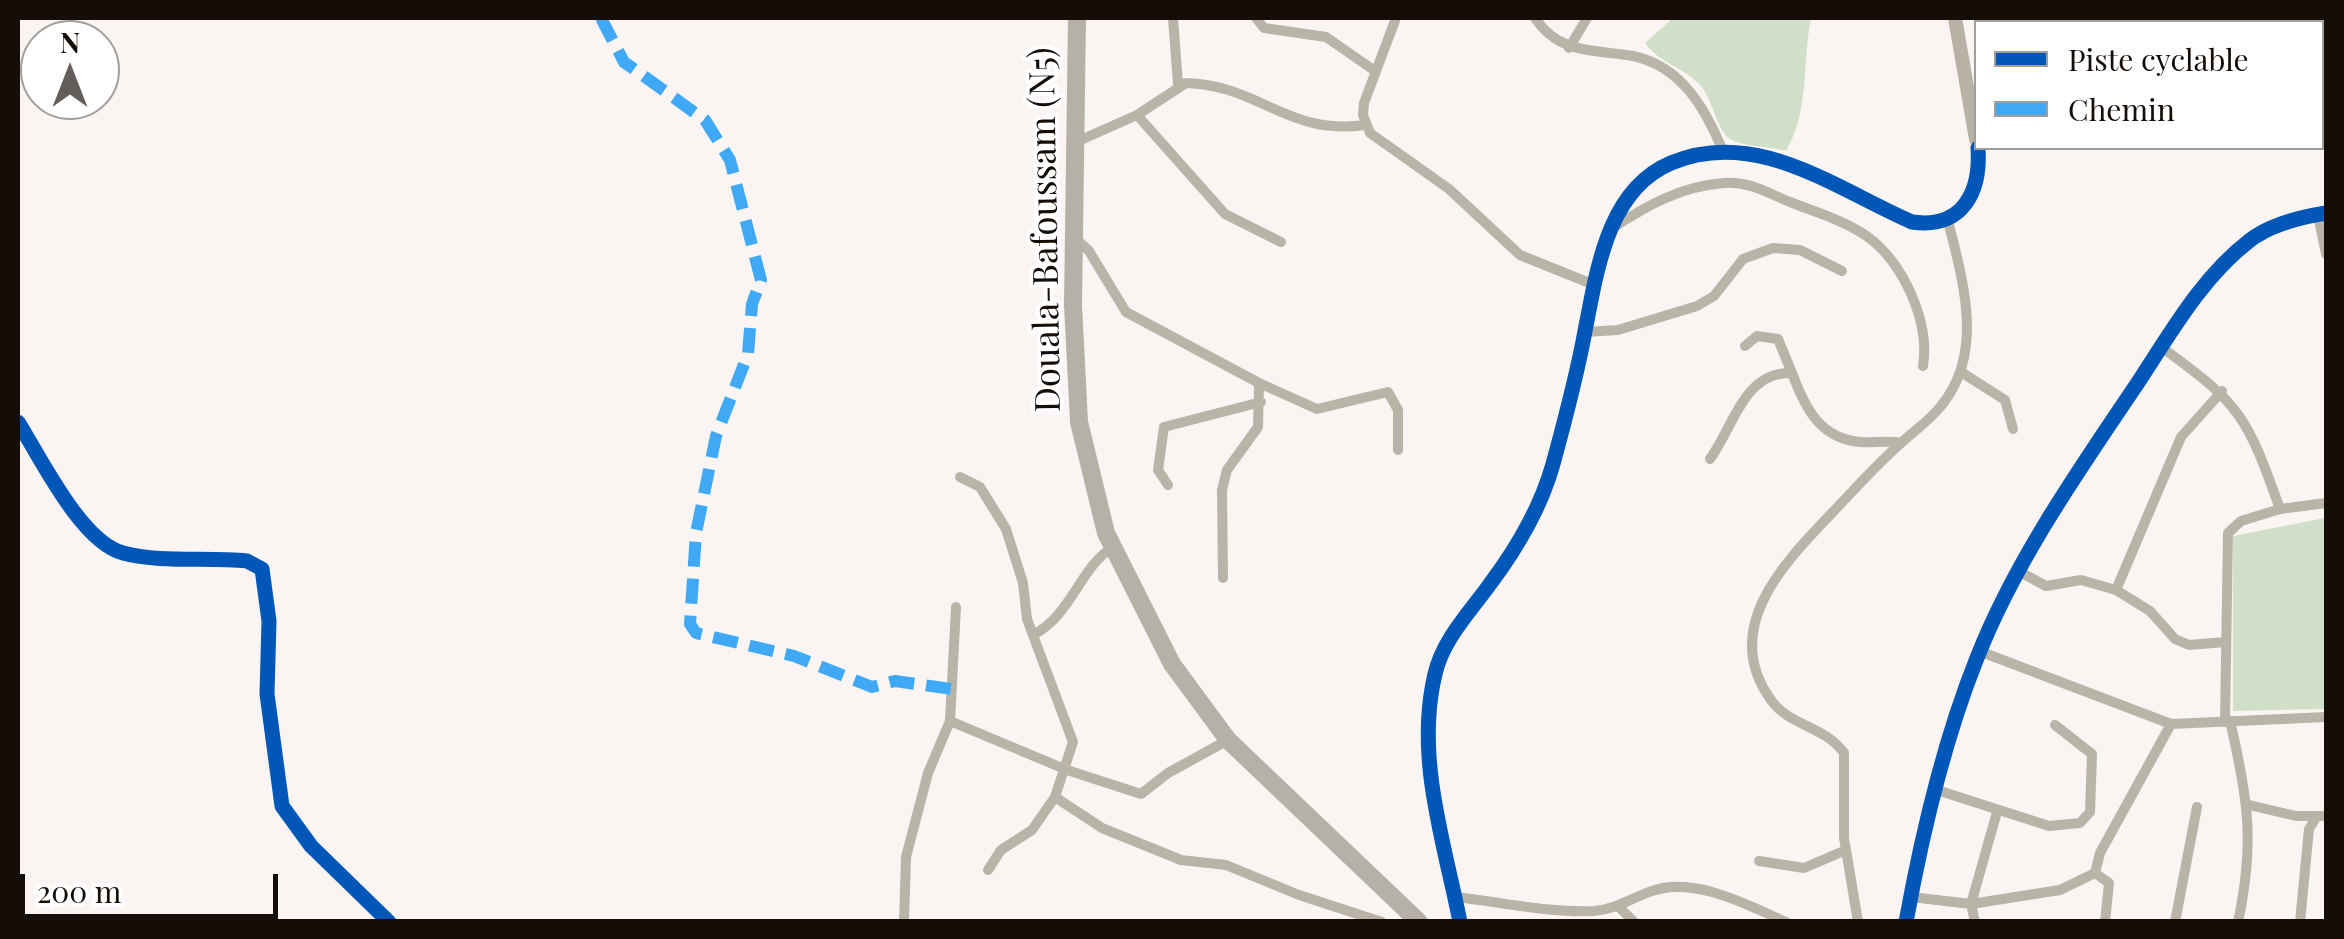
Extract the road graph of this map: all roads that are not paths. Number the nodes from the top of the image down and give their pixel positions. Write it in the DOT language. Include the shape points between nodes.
graph roads {
  1 [pos="1077,18"];
  2 [pos="1173,18"];
  3 [pos="1256,18"];
  4 [pos="1396,18"];
  5 [pos="1535,18"];
  6 [pos="1587,18"];
  7 [pos="1955,18"];
  8 [pos="1569,48"];
  9 [pos="1375,70"];
  10 [pos="1178,84"];
  11 [pos="1137,115"];
  12 [pos="1365,125"];
  13 [pos="1974,128"];
  14 [pos="1073,143"];
  15 [pos="1722,149"];
  16 [pos="1978,150"];
  17 [pos="2322,214"];
  18 [pos="1948,220"];
  19 [pos="1610,230"];
  20 [pos="1073,236"];
  21 [pos="1281,242"];
  22 [pos="2326,254"];
  23 [pos="1842,270"];
  24 [pos="1592,284"];
  25 [pos="1585,332"];
  26 [pos="1744,346"];
  27 [pos="2161,347"];
  28 [pos="1923,366"];
  29 [pos="1792,372"];
  30 [pos="1961,372"];
  31 [pos="1259,384"];
  32 [pos="2222,390"];
  33 [pos="1261,402"];
  34 [pos="18,422"];
  35 [pos="2013,428"];
  36 [pos="1901,443"];
  37 [pos="1398,450"];
  38 [pos="1710,460"];
  39 [pos="960,477"];
  40 [pos="1168,485"];
  41 [pos="2326,503"];
  42 [pos="2280,510"];
  43 [pos="1112,548"];
  44 [pos="2020,572"];
  45 [pos="1222,578"];
  46 [pos="2116,590"];
  47 [pos="956,607"];
  48 [pos="1032,635"];
  49 [pos="2225,642"];
  50 [pos="1980,651"];
  51 [pos="2326,717"];
  52 [pos="950,721"];
  53 [pos="2228,722"];
  54 [pos="2171,724"];
  55 [pos="2056,725"];
  56 [pos="1228,740"];
  57 [pos="1067,770"];
  58 [pos="1937,790"];
  59 [pos="1055,796"];
  60 [pos="2249,805"];
  61 [pos="2196,807"];
  62 [pos="1997,812"];
  63 [pos="2322,816"];
  64 [pos="1846,850"];
  65 [pos="1758,861"];
  66 [pos="988,870"];
  67 [pos="2095,873"];
  68 [pos="1455,897"];
  69 [pos="1911,897"];
  70 [pos="1971,904"];
  71 [pos="1619,908"];
  72 [pos="1762,916"];
  73 [pos="389,922"];
  74 [pos="904,922"];
  75 [pos="1382,922"];
  76 [pos="1419,922"];
  77 [pos="1460,922"];
  78 [pos="1634,922"];
  79 [pos="1786,922"];
  80 [pos="1858,922"];
  81 [pos="1906,922"];
  82 [pos="1976,922"];
  83 [pos="2105,922"];
  84 [pos="2175,922"];
  85 [pos="2238,922"];
  86 [pos="2300,922"];
  1 -- 14 [label="highway, Douala-Bafoussam (N5)"];
  2 -- 10 [label="street"];
  3 -- 9 [label="street" via="1264,28 1326,37"];
  4 -- 9 [label="street"];
  5 -- 8 [label="street"];
  6 -- 8 [label="street"];
  7 -- 13 [label="street"];
  8 -- 15 [label="street" via="1632,56 1669,73 1698,100"];
  9 -- 12 [label="street" via="1364,102"];
  10 -- 11 [label="street"];
  10 -- 12 [label="street" via="1248,94 1317,127"];
  11 -- 14 [label="street"];
  11 -- 21 [label="street" via="1225,214"];
  12 -- 24 [label="street" via="1520,255"];
  14 -- 20 [label="highway, Douala-Bafoussam (N5)"];
  15 -- 18 [label="street" via="1780,161 1912,222"];
  15 -- 19 [label="street" via="1648,176"];
  16 -- 18 [label="street" via="1976,187"];
  17 -- 22 [label="street"];
  17 -- 27 [label="street" via="2253,238 2230,256"];
  18 -- 30 [label="street" via="1966,314"];
  19 -- 24 [label="street"];
  19 -- 28 [label="street" via="1664,198 1727,182 1763,189 1846,225 1878,246 1915,302 1925,328"];
  20 -- 31 [label="street" via="1126,312"];
  20 -- 43 [label="highway, Douala-Bafoussam (N5)" via="1079,422"];
  23 -- 25 [label="street" via="1800,250 1772,248 1743,260 1697,306 1618,330"];
  24 -- 25 [label="street"];
  25 -- 68 [label="street" via="1543,495 1452,635 1435,674 1432,789"];
  26 -- 29 [label="street" via="1757,336 1778,339"];
  27 -- 32 [label="street"];
  27 -- 44 [label="street"];
  29 -- 36 [label="street" via="1809,412 1831,435"];
  29 -- 38 [label="street" via="1755,384"];
  30 -- 35 [label="street" via="2005,400"];
  30 -- 36 [label="street" via="1941,406"];
  31 -- 33 [label="street"];
  31 -- 37 [label="street" via="1324,409 1388,392 1398,410"];
  32 -- 42 [label="street" via="2251,429"];
  32 -- 46 [label="street" via="2181,436"];
  33 -- 40 [label="street" via="1164,427 1158,470"];
  33 -- 45 [label="street" via="1255,436 1227,470 1222,490"];
  34 -- 73 [label="street" via="72,508 109,547 247,561 262,569 267,694 282,806 310,846"];
  36 -- 64 [label="street" via="1789,558 1752,628 1752,664 1772,702 1782,714 1824,732 1844,753"];
  39 -- 48 [label="street" via="980,487 1006,529"];
  41 -- 42 [label="street"];
  42 -- 49 [label="street" via="2241,521 2228,533"];
  43 -- 48 [label="street" via="1052,622"];
  43 -- 56 [label="highway, Douala-Bafoussam (N5)" via="1172,664"];
  44 -- 46 [label="street" via="2046,586 2081,580"];
  44 -- 50 [label="street"];
  46 -- 49 [label="street" via="2150,611 2175,639 2189,645"];
  47 -- 52 [label="street"];
  48 -- 57 [label="street" via="1071,732"];
  49 -- 53 [label="street"];
  50 -- 54 [label="street"];
  50 -- 58 [label="street"];
  51 -- 53 [label="street"];
  52 -- 57 [label="street"];
  52 -- 74 [label="street" via="906,857"];
  53 -- 54 [label="street"];
  53 -- 60 [label="street"];
  54 -- 67 [label="street"];
  55 -- 62 [label="street" via="2092,754 2090,812 2080,823 2049,826"];
  56 -- 57 [label="street" via="1141,794"];
  56 -- 76 [label="highway, Douala-Bafoussam (N5)"];
  57 -- 59 [label="street"];
  58 -- 62 [label="street"];
  58 -- 69 [label="street"];
  59 -- 66 [label="street" via="1032,830 1001,850"];
  59 -- 75 [label="street" via="1102,828 1181,860 1226,865"];
  60 -- 63 [label="street"];
  60 -- 85 [label="street"];
  61 -- 84 [label="street"];
  62 -- 70 [label="street"];
  63 -- 86 [label="street" via="2308,829"];
  64 -- 65 [label="street" via="1804,868"];
  64 -- 80 [label="street"];
  67 -- 70 [label="street" via="2060,890"];
  67 -- 83 [label="street" via="2109,883"];
  68 -- 71 [label="street" via="1564,910"];
  68 -- 77 [label="street"];
  69 -- 70 [label="street"];
  69 -- 81 [label="street"];
  70 -- 82 [label="street"];
  71 -- 72 [label="street" via="1650,891 1680,886"];
  71 -- 78 [label="street"];
  72 -- 79 [label="street"];
}
